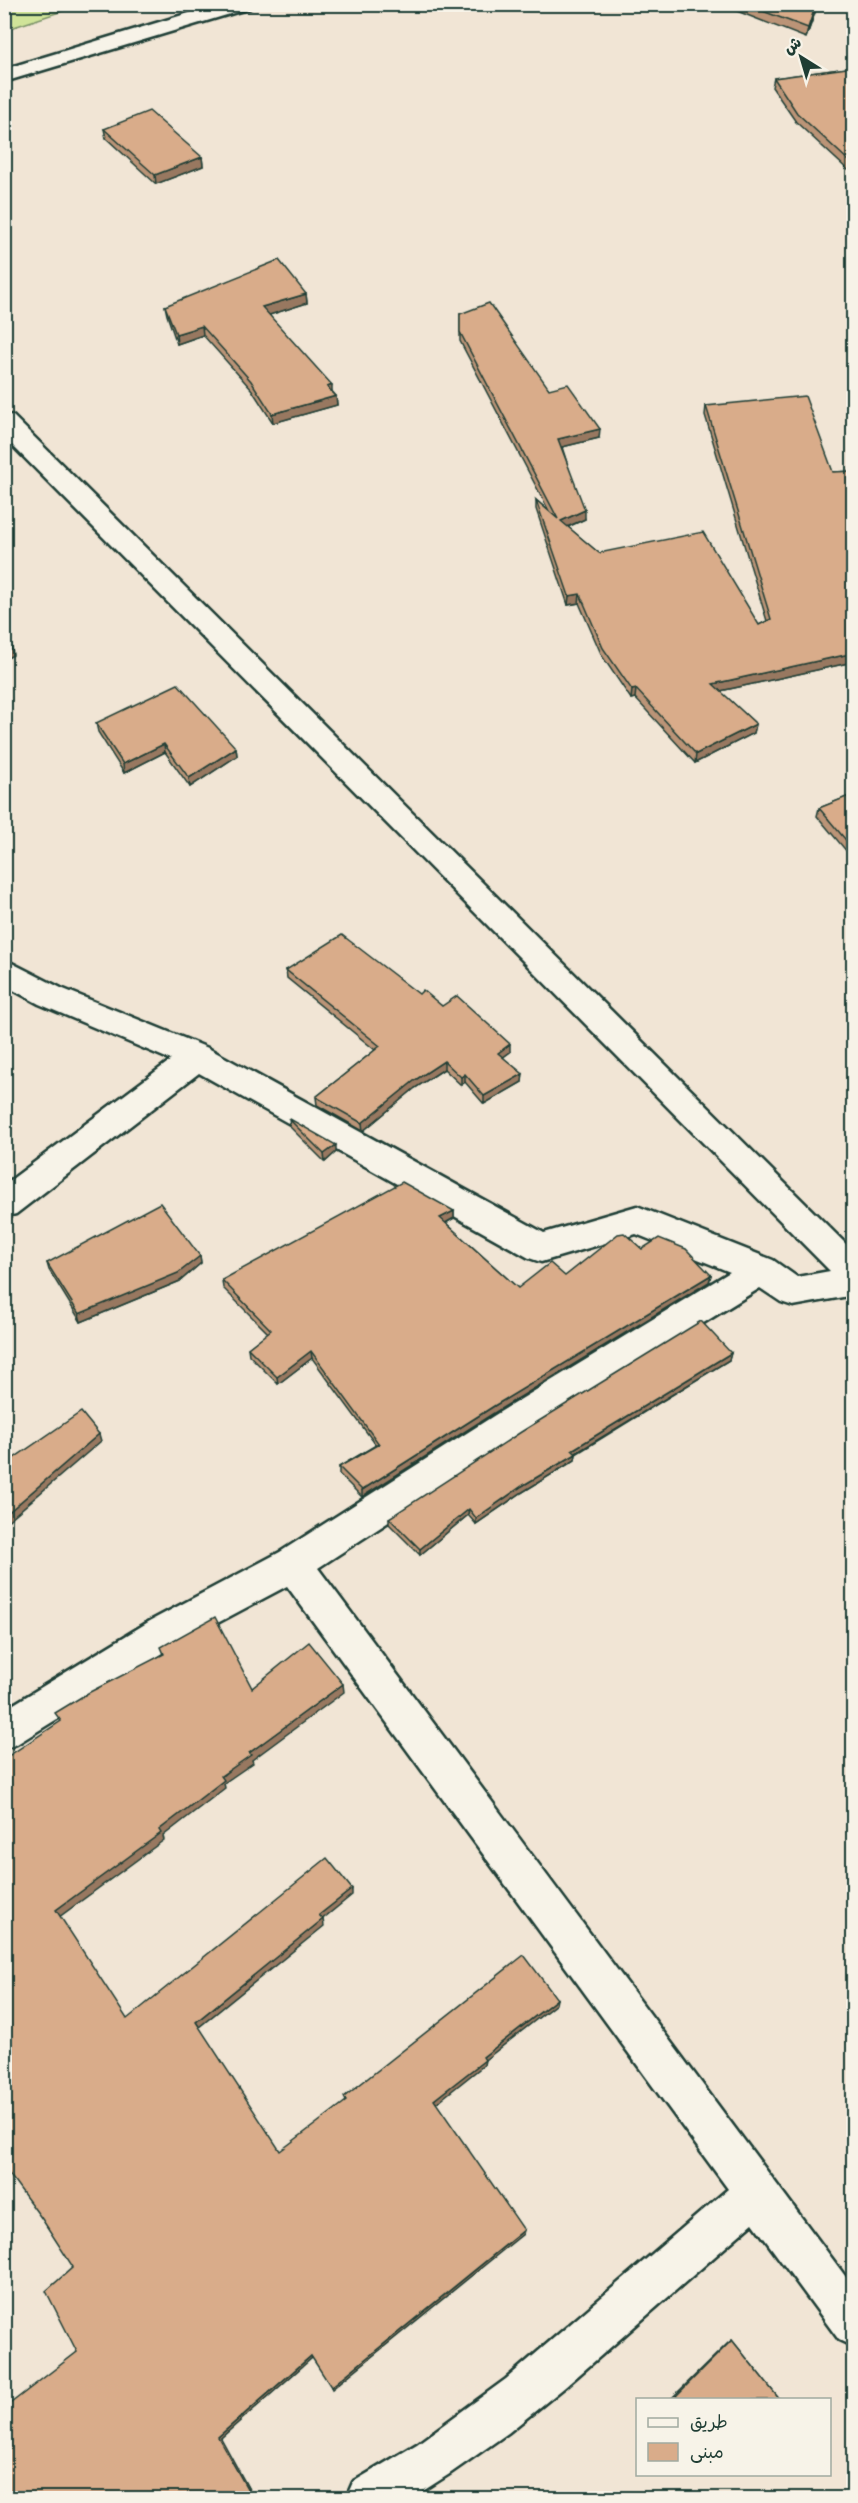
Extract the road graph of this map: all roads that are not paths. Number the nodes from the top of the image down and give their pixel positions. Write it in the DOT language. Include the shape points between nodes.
graph roads {
  1 [pos="243,4"];
  2 [pos="4,76"];
  3 [pos="4,422"];
  4 [pos="4,971"];
  5 [pos="197,1058"];
  6 [pos="4,1204"];
  7 [pos="760,1270"];
  8 [pos="854,1274"];
  9 [pos="854,1281"];
  10 [pos="293,1564"];
  11 [pos="4,1731"];
  12 [pos="757,2192"];
  13 [pos="854,2325"];
  14 [pos="369,2499"];
  1 -- 2 [label="street"];
  3 -- 8 [label="street"];
  4 -- 5 [label="street" via="50,996"];
  5 -- 6 [label="street"];
  5 -- 7 [label="street" via="541,1248 637,1220"];
  7 -- 9 [label="street" via="793,1292"];
  7 -- 10 [label="street"];
  10 -- 11 [label="street" via="163,1633"];
  10 -- 12 [label="street"];
  12 -- 13 [label="street"];
  12 -- 14 [label="street" via="532,2387 465,2439"];
}
